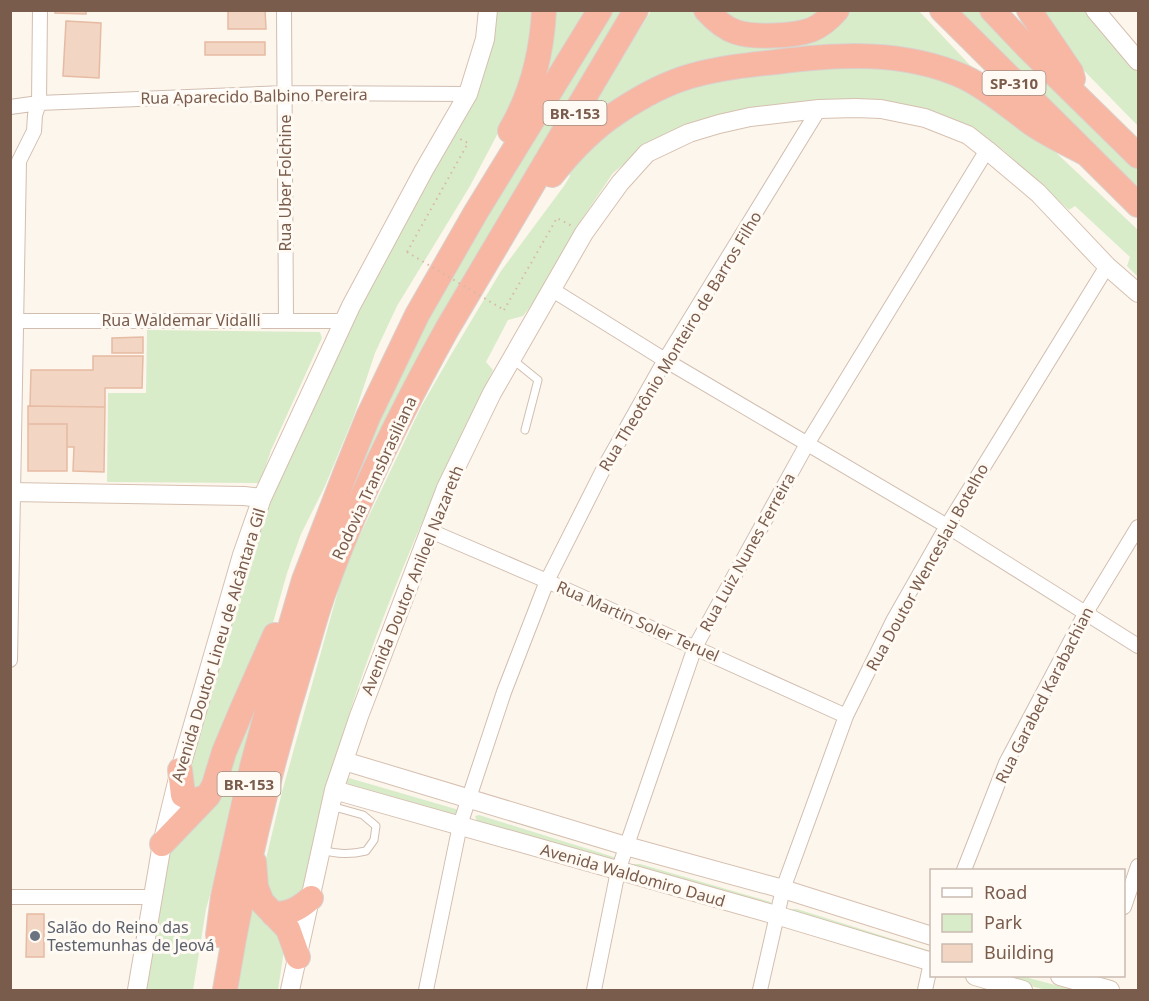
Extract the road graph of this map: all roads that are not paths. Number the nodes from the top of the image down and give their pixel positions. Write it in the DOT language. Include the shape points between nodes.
graph roads {
  1 [pos="40,10"];
  2 [pos="284,10"];
  3 [pos="488,10"];
  4 [pos="544,10"];
  5 [pos="600,10"];
  6 [pos="636,10"];
  7 [pos="706,10"];
  8 [pos="837,10"];
  9 [pos="942,10"];
  10 [pos="992,10"];
  11 [pos="1029,10"];
  12 [pos="1095,10"];
  13 [pos="1138,62"];
  14 [pos="285,93"];
  15 [pos="1076,93"];
  16 [pos="468,94"];
  17 [pos="39,103"];
  18 [pos="10,107"];
  19 [pos="819,109"];
  20 [pos="987,150"];
  21 [pos="1087,154"];
  22 [pos="1138,156"];
  23 [pos="1138,206"];
  24 [pos="476,212"];
  25 [pos="514,216"];
  26 [pos="1107,266"];
  27 [pos="551,289"];
  28 [pos="1138,293"];
  29 [pos="286,320"];
  30 [pos="17,321"];
  31 [pos="344,321"];
  32 [pos="512,358"];
  33 [pos="665,360"];
  34 [pos="525,430"];
  35 [pos="807,444"];
  36 [pos="13,492"];
  37 [pos="262,498"];
  38 [pos="946,526"];
  39 [pos="1138,527"];
  40 [pos="428,530"];
  41 [pos="304,580"];
  42 [pos="548,581"];
  43 [pos="1085,614"];
  44 [pos="695,646"];
  45 [pos="1138,646"];
  46 [pos="10,660"];
  47 [pos="846,716"];
  48 [pos="344,761"];
  49 [pos="180,770"];
  50 [pos="208,796"];
  51 [pos="332,798"];
  52 [pos="469,799"];
  53 [pos="460,825"];
  54 [pos="162,844"];
  55 [pos="626,846"];
  56 [pos="321,850"];
  57 [pos="252,851"];
  58 [pos="1138,866"];
  59 [pos="964,869"];
  60 [pos="618,871"];
  61 [pos="783,889"];
  62 [pos="10,897"];
  63 [pos="153,897"];
  64 [pos="311,898"];
  65 [pos="1125,904"];
  66 [pos="273,914"];
  67 [pos="776,915"];
  68 [pos="930,935"];
  69 [pos="298,957"];
  70 [pos="930,961"];
  71 [pos="930,966"];
  72 [pos="981,977"];
  73 [pos="1067,977"];
  74 [pos="1099,986"];
  75 [pos="137,990"];
  76 [pos="210,990"];
  77 [pos="225,990"];
  78 [pos="290,990"];
  79 [pos="426,990"];
  80 [pos="594,990"];
  81 [pos="760,990"];
  82 [pos="925,990"];
  83 [pos="1023,990"];
  1 -- 17 [label="street"];
  2 -- 14 [label="street, Rua Uber Folchine"];
  3 -- 16 [label="main road, Avenida Doutor Lineu de Alcântara Gil" via="486,39"];
  4 -- 24 [label="highway" via="536,66 521,112 491,165"];
  5 -- 24 [label="highway, Rodovia Transbrasiliana / BR-153"];
  6 -- 25 [label="highway, Rodovia Transbrasiliana / BR-153"];
  7 -- 8 [label="highway" via="718,23 756,36 810,30"];
  9 -- 21 [label="highway, SP-310"];
  10 -- 15 [label="highway, SP-310"];
  11 -- 15 [label="highway" via="1071,72"];
  12 -- 13 [label="main road"];
  14 -- 16 [label="street, Rua Aparecido Balbino Pereira"];
  14 -- 17 [label="street, Rua Aparecido Balbino Pereira"];
  14 -- 29 [label="street, Rua Uber Folchine"];
  15 -- 22 [label="highway, SP-310"];
  16 -- 31 [label="main road, Avenida Doutor Lineu de Alcântara Gil"];
  17 -- 18 [label="street, Rua Aparecido Balbino Pereira"];
  17 -- 30 [label="street" via="34,131 19,161"];
  19 -- 20 [label="main road, Avenida Doutor Aniloel Nazareth" via="881,109 925,118 968,135"];
  19 -- 27 [label="main road, Avenida Doutor Aniloel Nazareth" via="719,123 647,153 584,232"];
  19 -- 33 [label="street, Rua Theotônio Monteiro de Barros Filho"];
  20 -- 26 [label="main road, Avenida Doutor Aniloel Nazareth" via="1038,194"];
  20 -- 35 [label="street, Rua Luiz Nunes Ferreira"];
  21 -- 23 [label="highway, SP-310"];
  21 -- 25 [label="highway" via="1033,125 972,82 927,65 849,55 782,61 689,77 618,112 584,139 531,203"];
  24 -- 41 [label="highway, Rodovia Transbrasiliana / BR-153" via="417,315 368,417"];
  25 -- 57 [label="highway, Rodovia Transbrasiliana / BR-153" via="420,379 355,513 325,589 290,700"];
  26 -- 28 [label="main road, Avenida Doutor Aniloel Nazareth"];
  26 -- 38 [label="street, Rua Doutor Wenceslau Botelho"];
  27 -- 32 [label="main road, Avenida Doutor Aniloel Nazareth"];
  27 -- 33 [label="street"];
  29 -- 30 [label="street, Rua Waldemar Vidalli"];
  29 -- 31 [label="street, Rua Waldemar Vidalli"];
  30 -- 36 [label="street"];
  31 -- 37 [label="main road, Avenida Doutor Lineu de Alcântara Gil"];
  32 -- 34 [label="lane" via="538,380"];
  32 -- 40 [label="main road, Avenida Doutor Aniloel Nazareth"];
  33 -- 35 [label="street"];
  33 -- 42 [label="street, Rua Theotônio Monteiro de Barros Filho" via="604,468"];
  35 -- 38 [label="street"];
  35 -- 44 [label="street, Rua Luiz Nunes Ferreira"];
  36 -- 37 [label="main road"];
  36 -- 46 [label="street"];
  37 -- 49 [label="main road, Avenida Doutor Lineu de Alcântara Gil"];
  38 -- 43 [label="street"];
  38 -- 47 [label="street, Rua Doutor Wenceslau Botelho" via="892,621"];
  39 -- 43 [label="street, Rua Garabed Karabachian"];
  40 -- 42 [label="street, Rua Martin Soler Teruel"];
  40 -- 48 [label="main road, Avenida Doutor Aniloel Nazareth"];
  41 -- 50 [label="highway" via="290,596"];
  41 -- 76 [label="highway, Rodovia Transbrasiliana / BR-153" via="252,767 223,897"];
  42 -- 44 [label="street, Rua Martin Soler Teruel"];
  42 -- 52 [label="street, Rua Theotônio Monteiro de Barros Filho" via="504,692"];
  43 -- 45 [label="street"];
  43 -- 59 [label="street, Rua Garabed Karabachian" via="1006,763"];
  44 -- 47 [label="street, Rua Martin Soler Teruel"];
  44 -- 55 [label="street, Rua Luiz Nunes Ferreira"];
  47 -- 61 [label="street, Rua Doutor Wenceslau Botelho"];
  48 -- 51 [label="main road, Avenida Doutor Aniloel Nazareth"];
  48 -- 52 [label="main road, Avenida Waldomiro Daud"];
  49 -- 50 [label="highway" via="183,795 195,801"];
  49 -- 54 [label="main road, Avenida Doutor Lineu de Alcântara Gil"];
  50 -- 54 [label="highway"];
  51 -- 53 [label="main road, Avenida Waldomiro Daud"];
  51 -- 56 [label="main road, Avenida Doutor Aniloel Nazareth"];
  51 -- 56 [label="lane" via="376,826 374,840 366,851 352,854"];
  52 -- 53 [label="street, Rua Theotônio Monteiro de Barros Filho"];
  52 -- 55 [label="main road, Avenida Waldomiro Daud"];
  53 -- 60 [label="main road, Avenida Waldomiro Daud"];
  53 -- 79 [label="street, Rua Theotônio Monteiro de Barros Filho"];
  54 -- 63 [label="main road, Avenida Doutor Lineu de Alcântara Gil"];
  55 -- 60 [label="street, Rua Luiz Nunes Ferreira"];
  55 -- 61 [label="main road, Avenida Waldomiro Daud"];
  56 -- 64 [label="main road, Avenida Doutor Aniloel Nazareth"];
  57 -- 66 [label="highway" via="256,887"];
  57 -- 77 [label="highway, Rodovia Transbrasiliana / BR-153"];
  58 -- 65 [label="street"];
  60 -- 67 [label="main road, Avenida Waldomiro Daud"];
  60 -- 80 [label="street, Rua Luiz Nunes Ferreira"];
  61 -- 67 [label="street, Rua Doutor Wenceslau Botelho"];
  61 -- 68 [label="main road, Avenida Waldomiro Daud"];
  62 -- 63 [label="street"];
  63 -- 75 [label="main road, Avenida Doutor Lineu de Alcântara Gil"];
  64 -- 66 [label="highway" via="288,914"];
  64 -- 69 [label="main road, Avenida Doutor Aniloel Nazareth"];
  66 -- 69 [label="highway" via="288,929"];
  67 -- 70 [label="main road, Avenida Waldomiro Daud"];
  67 -- 81 [label="street, Rua Doutor Wenceslau Botelho"];
  69 -- 78 [label="main road, Avenida Doutor Aniloel Nazareth"];
  71 -- 82 [label="street"];
  72 -- 83 [label="main road"];
  73 -- 74 [label="main road"];
}
